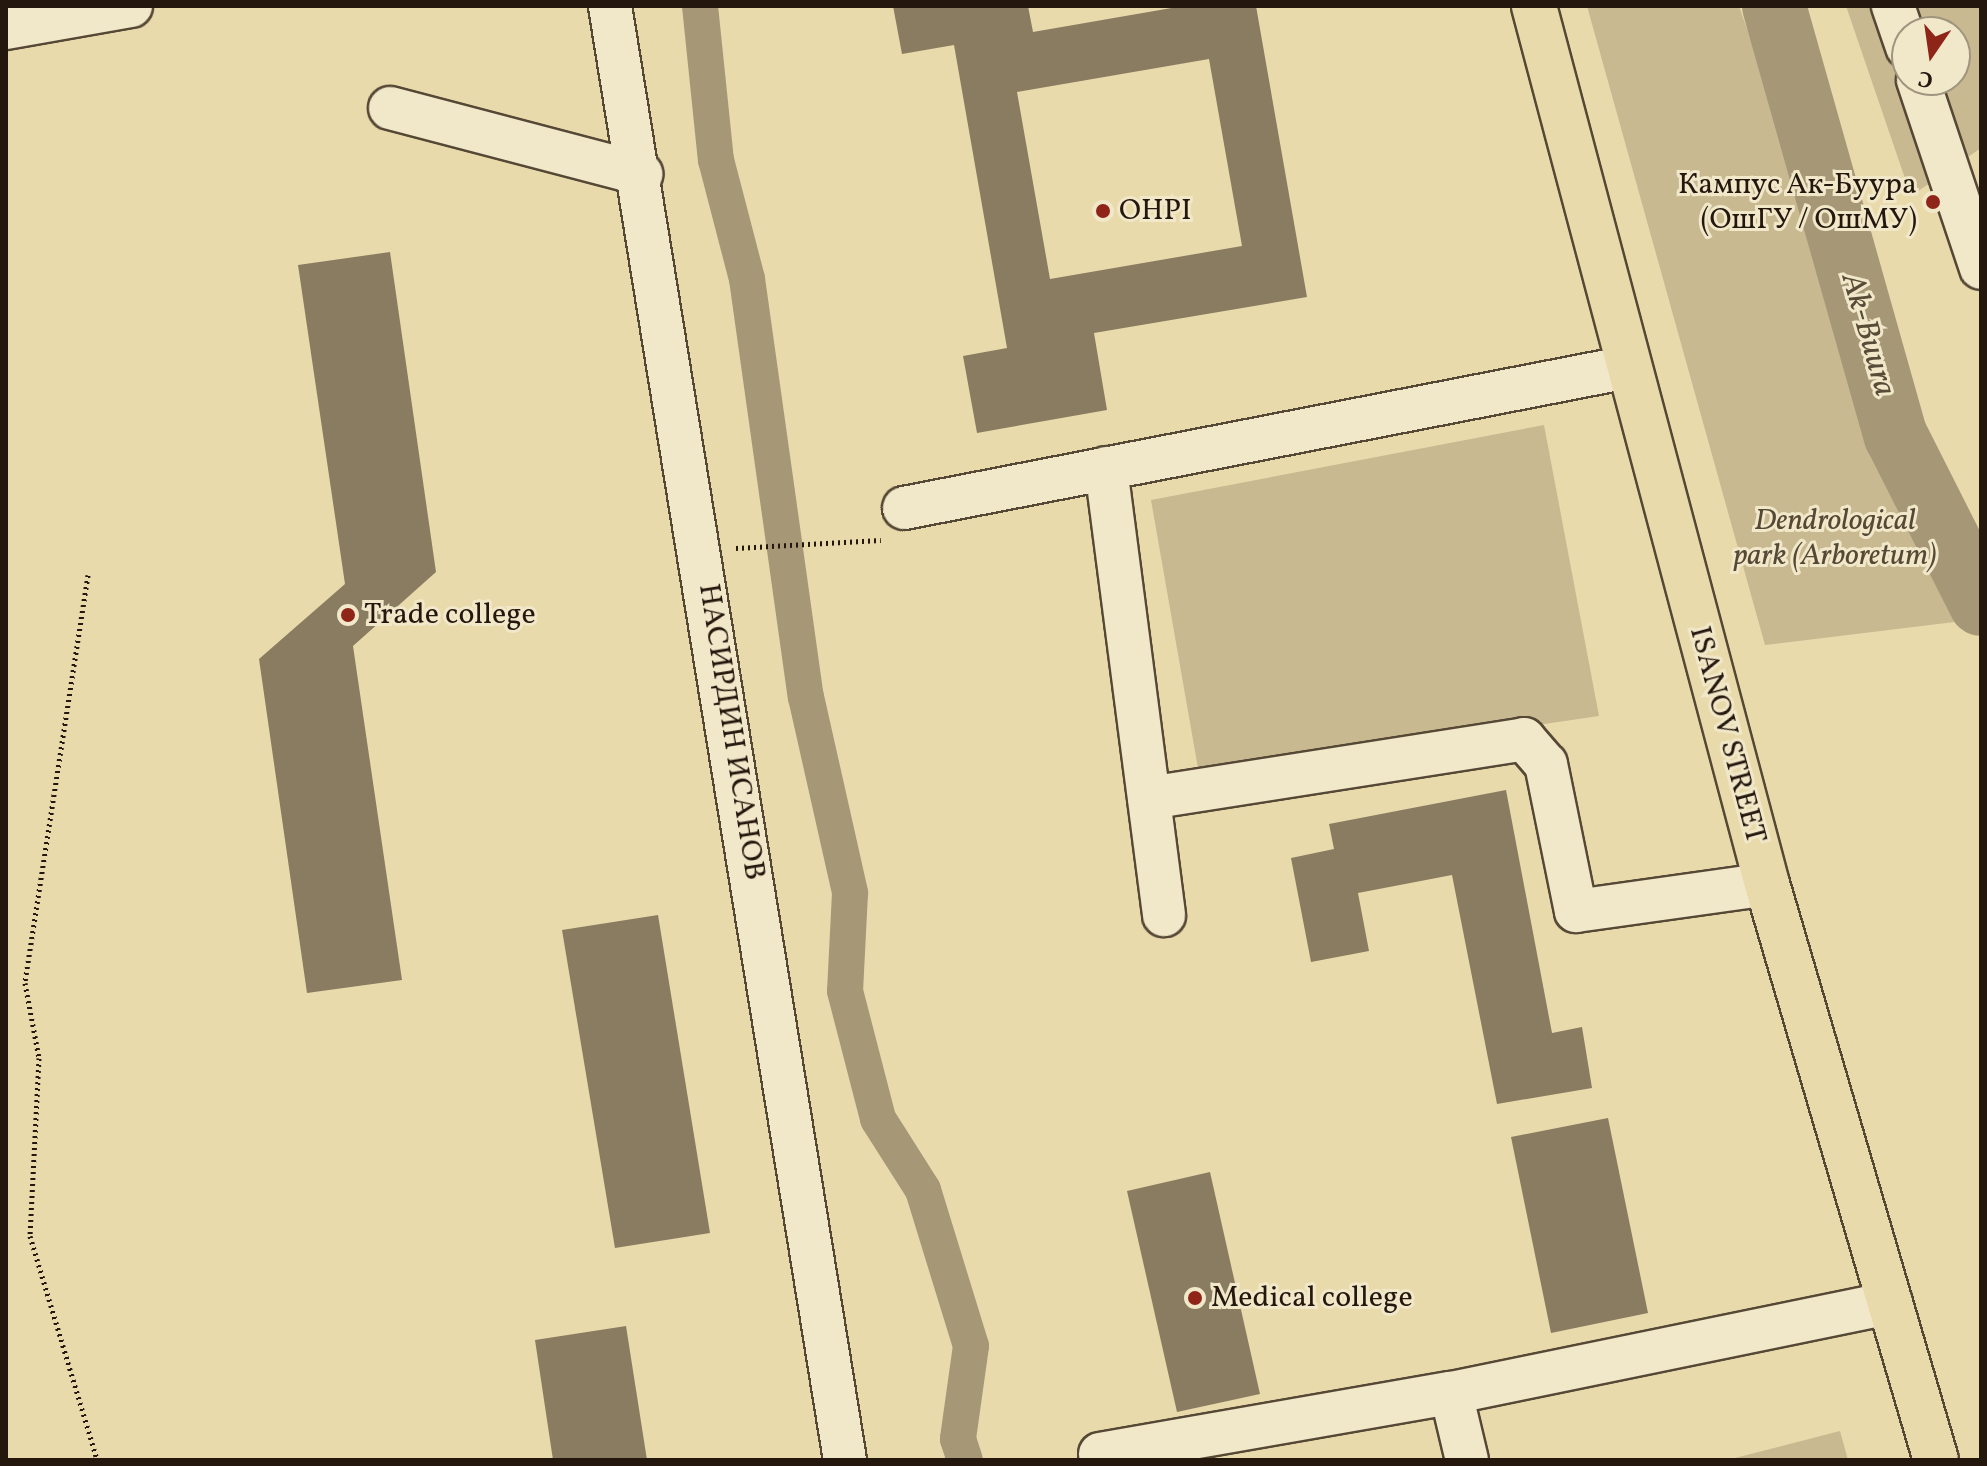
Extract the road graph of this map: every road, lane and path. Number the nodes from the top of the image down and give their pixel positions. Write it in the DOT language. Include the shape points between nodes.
graph roads {
  1 [pos="131,6"];
  2 [pos="610,6"];
  3 [pos="1534,6"];
  4 [pos="6,28"];
  5 [pos="1923,96"];
  6 [pos="390,108"];
  7 [pos="641,174"];
  8 [pos="1981,268"];
  9 [pos="1628,367"];
  10 [pos="1106,468"];
  11 [pos="904,508"];
  12 [pos="750,546"];
  13 [pos="88,575"];
  14 [pos="1149,798"];
  15 [pos="1767,884"];
  16 [pos="1164,915"];
  17 [pos="1891,1303"];
  18 [pos="1451,1393"];
  19 [pos="1100,1454"];
  20 [pos="97,1460"];
  21 [pos="845,1460"];
  22 [pos="1467,1460"];
  23 [pos="1936,1460"];
  1 -- 4 [label="street"];
  2 -- 7 [label="street, НАСИРДИН ИСАНОВ"];
  3 -- 9 [label="main road, ISANOV STREET"];
  5 -- 8 [label="street"];
  6 -- 7 [label="street"];
  7 -- 21 [label="street, НАСИРДИН ИСАНОВ"];
  9 -- 10 [label="street"];
  9 -- 15 [label="main road, ISANOV STREET"];
  10 -- 11 [label="street"];
  10 -- 14 [label="street"];
  11 -- 12 [label="path" via="883,540"];
  13 -- 20 [label="path" via="25,983 39,1058 30,1236"];
  14 -- 15 [label="street" via="1524,739 1546,764 1576,911"];
  14 -- 16 [label="street"];
  15 -- 17 [label="main road, ISANOV STREET"];
  17 -- 18 [label="street"];
  17 -- 23 [label="main road, ISANOV STREET"];
  18 -- 19 [label="street"];
  18 -- 22 [label="street"];
}
